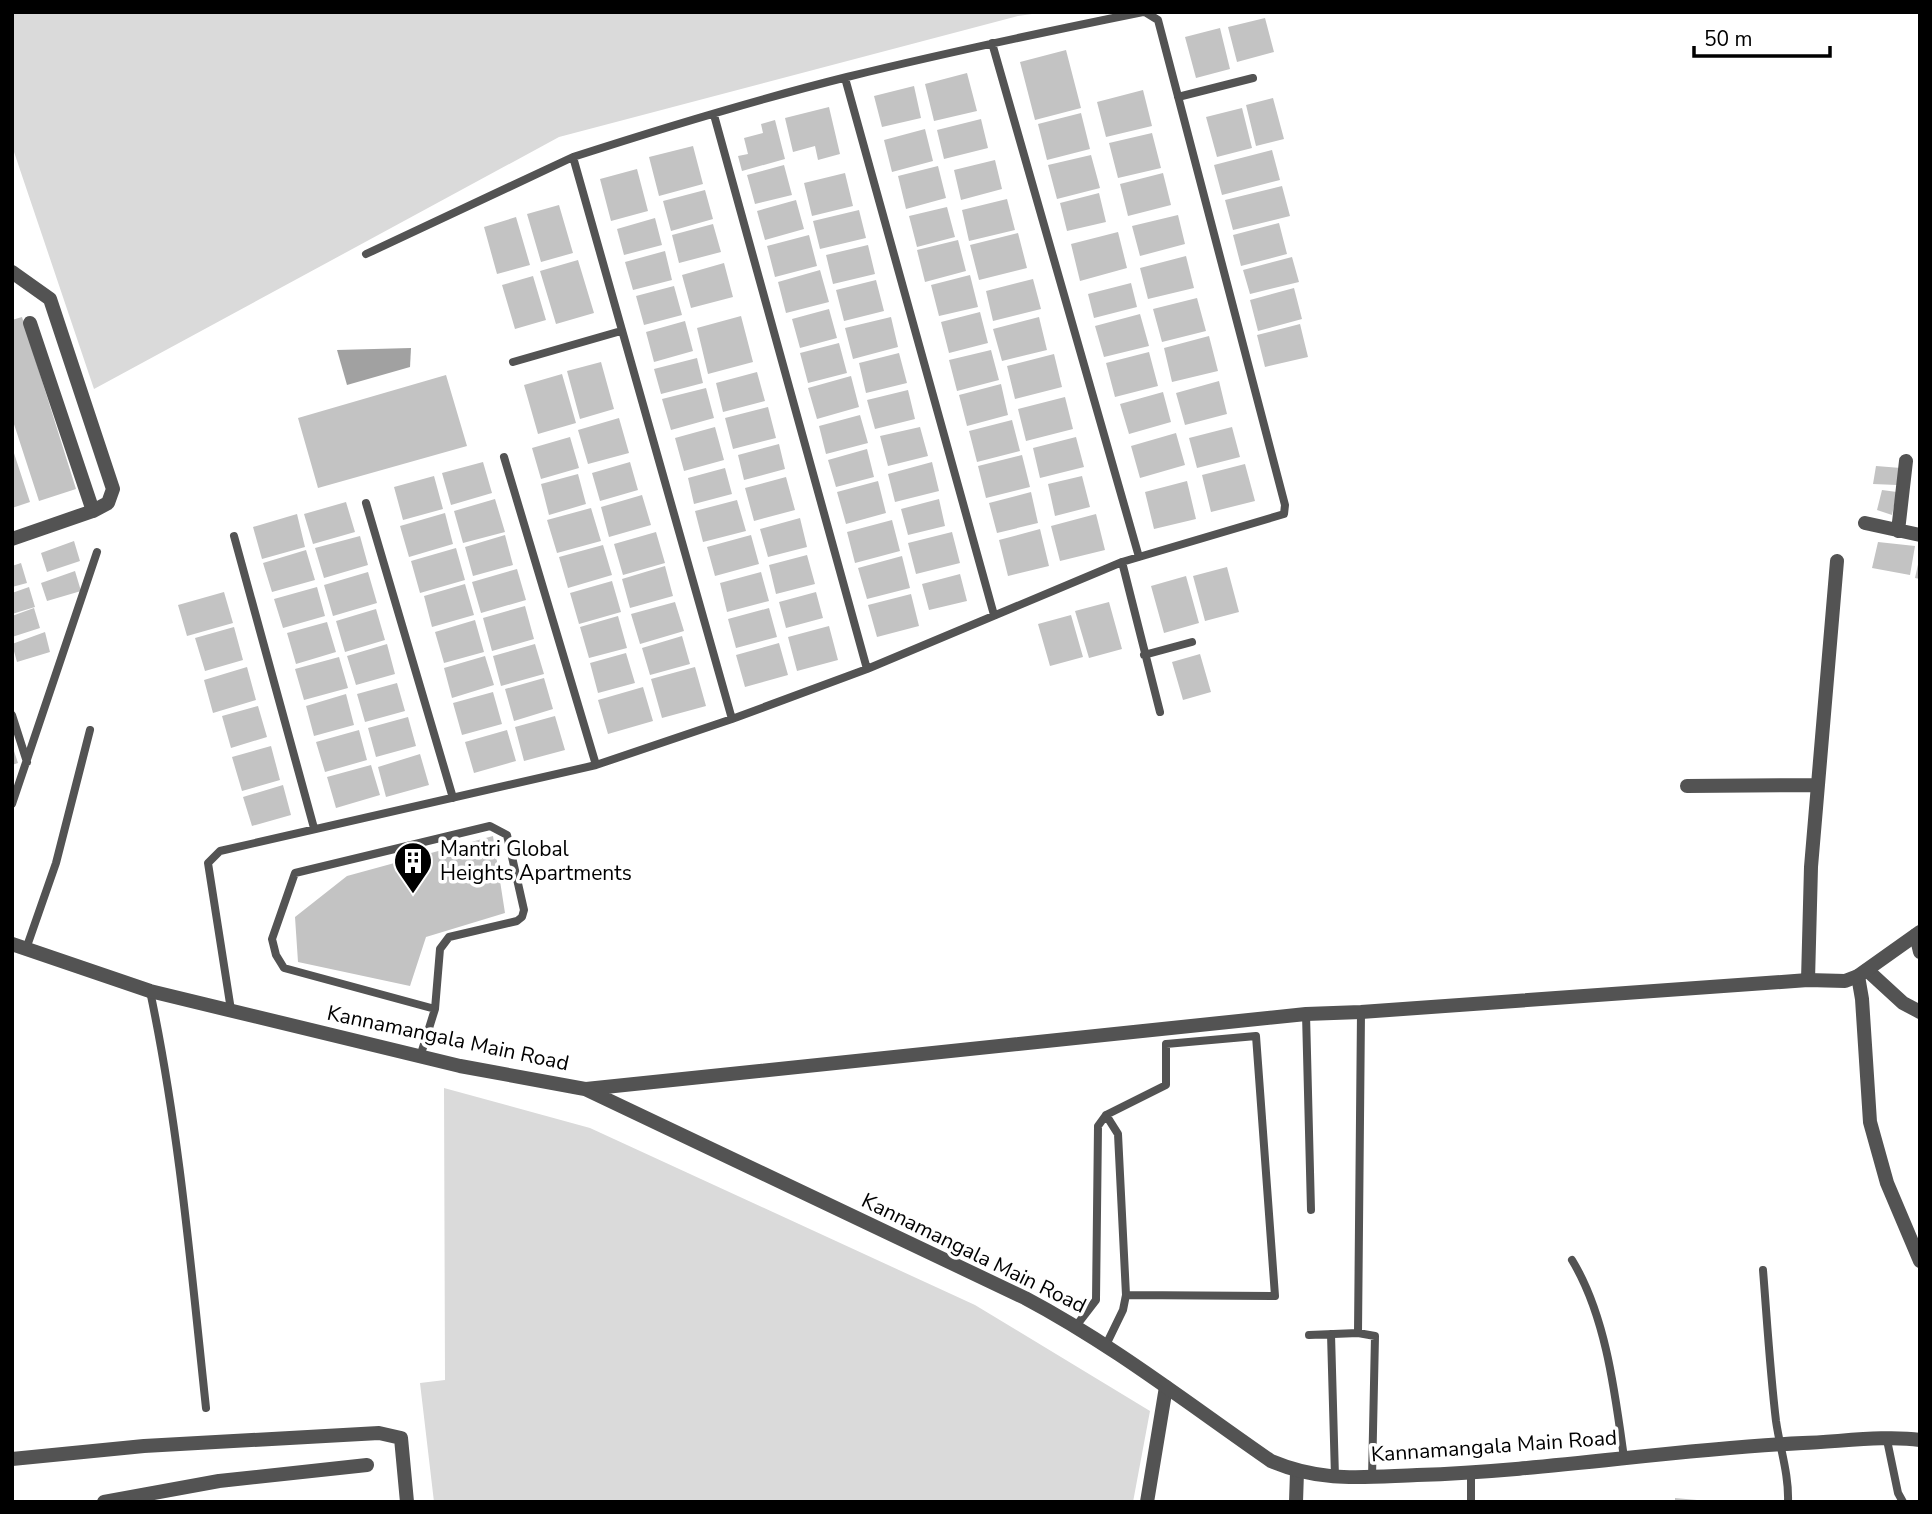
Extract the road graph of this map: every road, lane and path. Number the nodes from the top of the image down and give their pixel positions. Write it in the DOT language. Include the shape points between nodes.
graph roads {
  1 [pos="1144,12"];
  2 [pos="992,43"];
  3 [pos="845,78"];
  4 [pos="1253,78"];
  5 [pos="1178,97"];
  6 [pos="714,115"];
  7 [pos="573,157"];
  8 [pos="366,254"];
  9 [pos="12,272"];
  10 [pos="30,323"];
  11 [pos="621,331"];
  12 [pos="513,362"];
  13 [pos="505,457"];
  14 [pos="1906,461"];
  15 [pos="366,503"];
  16 [pos="93,512"];
  17 [pos="1865,523"];
  18 [pos="1898,531"];
  19 [pos="1920,535"];
  20 [pos="234,536"];
  21 [pos="12,539"];
  22 [pos="97,552"];
  23 [pos="1139,557"];
  24 [pos="1837,561"];
  25 [pos="1122,562"];
  26 [pos="994,615"];
  27 [pos="1192,642"];
  28 [pos="1144,655"];
  29 [pos="867,669"];
  30 [pos="1160,712"];
  31 [pos="12,715"];
  32 [pos="732,719"];
  33 [pos="90,730"];
  34 [pos="27,761"];
  35 [pos="596,765"];
  36 [pos="1818,785"];
  37 [pos="1687,786"];
  38 [pos="453,798"];
  39 [pos="12,804"];
  40 [pos="314,828"];
  41 [pos="1918,933"];
  42 [pos="19,946"];
  43 [pos="1920,952"];
  44 [pos="1862,973"];
  45 [pos="1808,980"];
  46 [pos="150,991"];
  47 [pos="435,1009"];
  48 [pos="231,1010"];
  49 [pos="1920,1012"];
  50 [pos="1361,1013"];
  51 [pos="1306,1014"];
  52 [pos="420,1057"];
  53 [pos="584,1089"];
  54 [pos="1106,1115"];
  55 [pos="1311,1210"];
  56 [pos="1573,1260"];
  57 [pos="1920,1261"];
  58 [pos="1763,1270"];
  59 [pos="1126,1295"];
  60 [pos="1076,1326"];
  61 [pos="1358,1333"];
  62 [pos="1331,1334"];
  63 [pos="1309,1335"];
  64 [pos="1107,1345"];
  65 [pos="1166,1387"];
  66 [pos="206,1408"];
  67 [pos="1887,1440"];
  68 [pos="1920,1440"];
  69 [pos="1779,1444"];
  70 [pos="1624,1458"];
  71 [pos="12,1459"];
  72 [pos="367,1465"];
  73 [pos="1297,1472"];
  74 [pos="1471,1474"];
  75 [pos="1335,1477"];
  76 [pos="1371,1478"];
  77 [pos="104,1502"];
  78 [pos="407,1502"];
  79 [pos="1147,1502"];
  80 [pos="1296,1502"];
  81 [pos="1471,1502"];
  82 [pos="1788,1502"];
  83 [pos="1903,1502"];
  1 -- 2 [label="lane"];
  1 -- 5 [label="lane" via="1158,20"];
  2 -- 3 [label="lane"];
  2 -- 23 [label="lane"];
  3 -- 6 [label="lane"];
  3 -- 26 [label="lane"];
  4 -- 5 [label="lane"];
  5 -- 23 [label="lane" via="1285,505 1284,514 1276,517"];
  6 -- 7 [label="lane"];
  6 -- 29 [label="lane"];
  7 -- 8 [label="lane"];
  7 -- 11 [label="lane"];
  9 -- 16 [label="street" via="50,299 114,489 107,503"];
  10 -- 16 [label="street"];
  11 -- 12 [label="lane"];
  11 -- 32 [label="lane"];
  13 -- 35 [label="lane"];
  14 -- 18 [label="street"];
  15 -- 38 [label="lane"];
  16 -- 21 [label="street"];
  17 -- 18 [label="street"];
  18 -- 19 [label="street"];
  20 -- 40 [label="lane"];
  22 -- 34 [label="lane"];
  23 -- 25 [label="lane"];
  24 -- 36 [label="street"];
  25 -- 26 [label="lane"];
  25 -- 28 [label="lane"];
  26 -- 29 [label="lane"];
  27 -- 28 [label="lane"];
  28 -- 30 [label="lane"];
  29 -- 32 [label="lane"];
  31 -- 34 [label="lane"];
  32 -- 35 [label="lane"];
  33 -- 42 [label="lane" via="56,863"];
  34 -- 39 [label="lane"];
  35 -- 38 [label="lane"];
  36 -- 37 [label="street"];
  36 -- 45 [label="street"];
  38 -- 40 [label="lane"];
  40 -- 48 [label="lane" via="220,851 208,863"];
  41 -- 43 [label="street"];
  41 -- 44 [label="street"];
  42 -- 46 [label="street, Kannamangala Main Road"];
  44 -- 45 [label="street" via="1845,981"];
  44 -- 49 [label="street"];
  44 -- 57 [label="street" via="1870,1122 1887,1183"];
  45 -- 50 [label="street"];
  46 -- 48 [label="street, Kannamangala Main Road"];
  46 -- 66 [label="lane" via="175,1125"];
  47 -- 47 [label="lane" via="284,968 272,939 295,873 490,826 507,835 522,917 443,942"];
  47 -- 52 [label="lane"];
  48 -- 52 [label="street, Kannamangala Main Road"];
  50 -- 51 [label="street"];
  50 -- 61 [label="lane"];
  51 -- 53 [label="street"];
  51 -- 55 [label="lane"];
  52 -- 53 [label="street, Kannamangala Main Road"];
  53 -- 60 [label="street, Kannamangala Main Road"];
  54 -- 59 [label="lane" via="1118,1134"];
  54 -- 59 [label="lane" via="1166,1085 1166,1044 1256,1036 1275,1296"];
  54 -- 60 [label="lane" via="1098,1126 1096,1300"];
  56 -- 70 [label="lane" via="1586,1283 1599,1325"];
  58 -- 69 [label="lane"];
  59 -- 64 [label="lane"];
  60 -- 64 [label="street, Kannamangala Main Road"];
  61 -- 62 [label="lane"];
  61 -- 76 [label="lane" via="1375,1336"];
  62 -- 63 [label="lane"];
  62 -- 75 [label="lane"];
  64 -- 65 [label="street, Kannamangala Main Road"];
  65 -- 73 [label="street, Kannamangala Main Road" via="1271,1461"];
  65 -- 79 [label="street"];
  67 -- 68 [label="street, Kannamangala Main Road"];
  67 -- 69 [label="street, Kannamangala Main Road"];
  67 -- 83 [label="lane"];
  69 -- 70 [label="street, Kannamangala Main Road"];
  69 -- 82 [label="lane" via="1787,1470"];
  70 -- 74 [label="street, Kannamangala Main Road"];
  71 -- 78 [label="street" via="144,1446 379,1433 401,1438"];
  72 -- 77 [label="street" via="219,1481"];
  73 -- 75 [label="street, Kannamangala Main Road"];
  73 -- 80 [label="street"];
  74 -- 76 [label="street, Kannamangala Main Road"];
  74 -- 81 [label="lane"];
  75 -- 76 [label="street, Kannamangala Main Road"];
}
